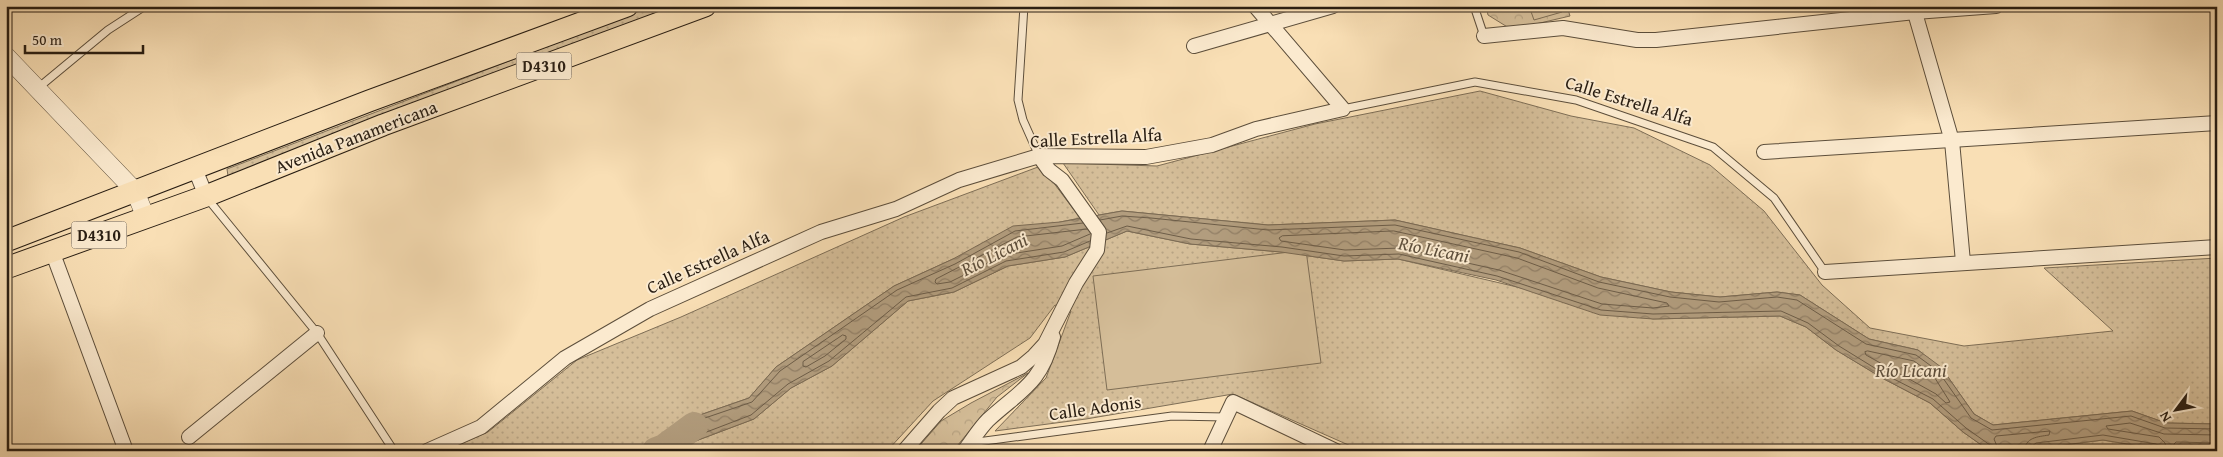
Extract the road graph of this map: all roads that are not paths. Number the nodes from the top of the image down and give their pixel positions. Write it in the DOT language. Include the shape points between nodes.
graph roads {
  1 [pos="145,6"];
  2 [pos="627,6"];
  3 [pos="705,6"];
  4 [pos="1024,6"];
  5 [pos="1255,6"];
  6 [pos="1332,6"];
  7 [pos="1474,6"];
  8 [pos="1996,6"];
  9 [pos="1914,9"];
  10 [pos="1269,23"];
  11 [pos="1484,36"];
  12 [pos="1194,46"];
  13 [pos="7,58"];
  14 [pos="38,88"];
  15 [pos="1343,109"];
  16 [pos="2217,123"];
  17 [pos="1952,141"];
  18 [pos="1764,152"];
  19 [pos="1038,156"];
  20 [pos="195,169"];
  21 [pos="135,191"];
  22 [pos="206,196"];
  23 [pos="146,218"];
  24 [pos="6,241"];
  25 [pos="2217,246"];
  26 [pos="52,251"];
  27 [pos="1963,262"];
  28 [pos="6,268"];
  29 [pos="1825,272"];
  30 [pos="1059,318"];
  31 [pos="316,333"];
  32 [pos="1226,417"];
  33 [pos="189,437"];
  34 [pos="967,447"];
  35 [pos="126,451"];
  36 [pos="394,451"];
  37 [pos="427,451"];
  38 [pos="904,451"];
  39 [pos="1210,451"];
  40 [pos="1336,451"];
  1 -- 14 [label="lane" via="108,30"];
  2 -- 20 [label="main road, Avenida Panamericana / D4310"];
  3 -- 22 [label="main road, Avenida Panamericana / D4310" via="383,125"];
  4 -- 19 [label="lane" via="1018,100"];
  5 -- 10 [label="street"];
  6 -- 10 [label="street"];
  7 -- 11 [label="lane"];
  8 -- 9 [label="street"];
  9 -- 11 [label="street" via="1656,40 1563,28"];
  9 -- 17 [label="street"];
  10 -- 12 [label="street"];
  10 -- 15 [label="street"];
  13 -- 14 [label="street"];
  14 -- 21 [label="street"];
  15 -- 19 [label="street, Calle Estrella Alfa" via="1256,129 1212,145 1146,157"];
  15 -- 29 [label="lane, Calle Estrella Alfa" via="1475,82 1576,100 1713,147 1774,198"];
  16 -- 17 [label="street"];
  17 -- 18 [label="street"];
  17 -- 27 [label="street"];
  19 -- 30 [label="street" via="1062,180 1099,232 1097,250"];
  19 -- 37 [label="street, Calle Estrella Alfa" via="959,180 896,209 821,232 650,309 565,358 481,427"];
  20 -- 21 [label="main road, Avenida Panamericana / D4310"];
  20 -- 22 [label="street"];
  21 -- 23 [label="street"];
  21 -- 24 [label="main road, Avenida Panamericana / D4310"];
  22 -- 23 [label="main road, Avenida Panamericana / D4310"];
  22 -- 31 [label="lane"];
  23 -- 26 [label="main road, Avenida Panamericana / D4310"];
  25 -- 27 [label="street"];
  26 -- 28 [label="main road, Avenida Panamericana / D4310"];
  26 -- 35 [label="street"];
  27 -- 29 [label="street"];
  30 -- 34 [label="street, Calle Adonis" via="1041,370 1031,384 986,422"];
  30 -- 38 [label="street" via="1045,344 1034,356 1021,367 953,398"];
  31 -- 33 [label="street"];
  31 -- 36 [label="lane"];
  32 -- 34 [label="lane, Calle Adonis" via="1172,416"];
  32 -- 39 [label="street"];
  32 -- 40 [label="street" via="1233,402"];
}
